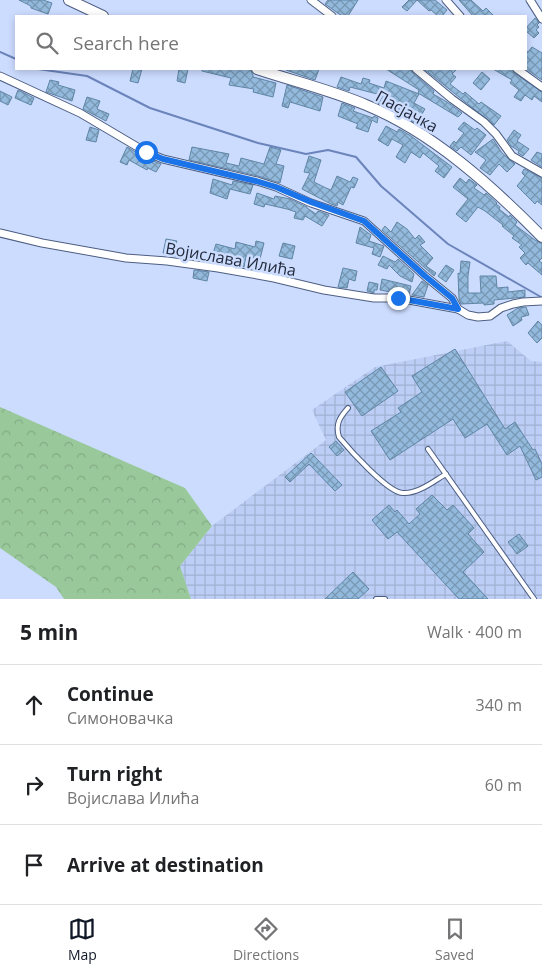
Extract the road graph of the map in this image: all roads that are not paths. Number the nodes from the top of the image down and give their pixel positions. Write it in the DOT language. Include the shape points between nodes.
graph roads {
  1 [pos="69,0"];
  2 [pos="311,0"];
  3 [pos="446,0"];
  4 [pos="530,0"];
  5 [pos="101,15"];
  6 [pos="331,15"];
  7 [pos="459,15"];
  8 [pos="542,19"];
  9 [pos="260,70"];
  10 [pos="417,70"];
  11 [pos="518,70"];
  12 [pos="0,76"];
  13 [pos="542,87"];
  14 [pos="542,172"];
  15 [pos="0,232"];
  16 [pos="542,237"];
  17 [pos="540,302"];
  18 [pos="458,309"];
  19 [pos="348,408"];
  20 [pos="428,449"];
  21 [pos="446,474"];
  22 [pos="376,599"];
  23 [pos="385,599"];
  24 [pos="534,599"];
  1 -- 5 [label="main road"];
  2 -- 6 [label="street"];
  3 -- 7 [label="street"];
  4 -- 8 [label="street"];
  9 -- 16 [label="main road, Пасјачка" via="368,105 413,128 501,197"];
  10 -- 14 [label="street" via="484,122 512,156"];
  11 -- 13 [label="street"];
  12 -- 18 [label="street" via="80,113 163,159 276,187 364,221 452,298"];
  15 -- 18 [label="street, Војислава Илића" via="126,258 167,260 324,290"];
  17 -- 18 [label="street, Војислава Илића" via="513,304 490,316 468,315"];
  19 -- 21 [label="lane" via="338,421 339,436 390,489 412,492"];
  20 -- 21 [label="lane"];
  21 -- 24 [label="lane"];
  22 -- 23 [label="lane"];
}
